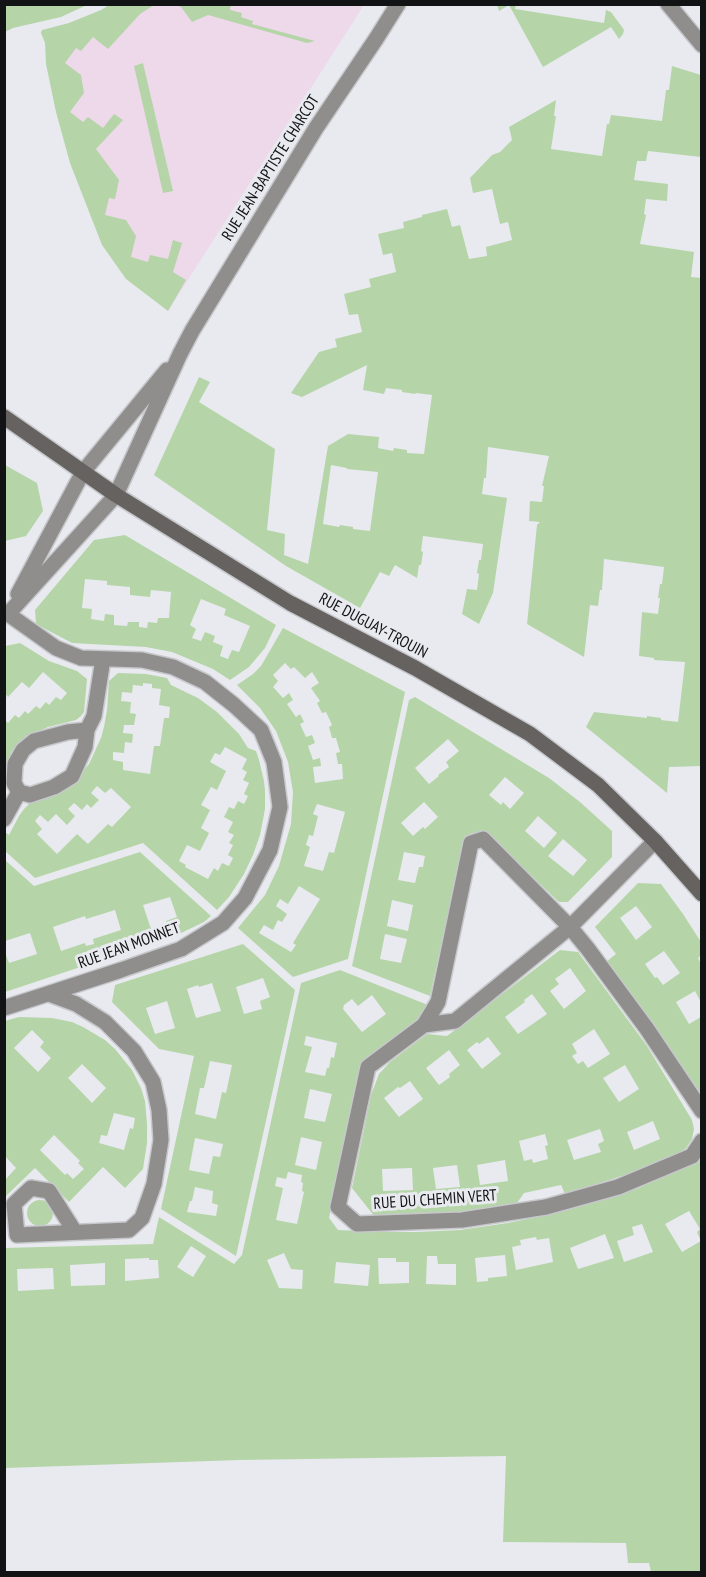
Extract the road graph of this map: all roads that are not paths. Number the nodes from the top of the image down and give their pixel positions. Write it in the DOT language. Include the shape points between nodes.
graph roads {
  1 [pos="398,4"];
  2 [pos="668,4"];
  3 [pos="702,45"];
  4 [pos="180,354"];
  5 [pos="4,417"];
  6 [pos="83,472"];
  7 [pos="116,495"];
  8 [pos="6,615"];
  9 [pos="103,659"];
  10 [pos="87,729"];
  11 [pos="19,792"];
  12 [pos="4,819"];
  13 [pos="655,841"];
  14 [pos="702,894"];
  15 [pos="570,927"];
  16 [pos="49,994"];
  17 [pos="4,1008"];
  18 [pos="424,1025"];
  19 [pos="702,1111"];
  20 [pos="702,1141"];
  21 [pos="75,1232"];
  1 -- 4 [label="street, RUE JEAN-BAPTISTE CHARCOT" via="316,128"];
  2 -- 3 [label="street"];
  4 -- 6 [label="street, RUE JEAN-BAPTISTE CHARCOT"];
  4 -- 7 [label="street, RUE JEAN-BAPTISTE CHARCOT"];
  5 -- 6 [label="main road, RUE DUGUAY-TROUIN"];
  6 -- 7 [label="main road, RUE DUGUAY-TROUIN"];
  6 -- 8 [label="street, RUE JEAN-BAPTISTE CHARCOT"];
  7 -- 8 [label="street, RUE JEAN-BAPTISTE CHARCOT"];
  7 -- 13 [label="main road, RUE DUGUAY-TROUIN" via="290,603 530,734 598,785"];
  8 -- 9 [label="street, RUE JEAN MONNET" via="56,648 81,658"];
  9 -- 10 [label="street" via="94,716"];
  9 -- 16 [label="street, RUE JEAN MONNET" via="142,660 172,667 205,682 234,705 261,730 274,762 280,807 270,850 245,898 223,922 181,949"];
  10 -- 11 [label="street" via="86,747 72,776 30,795"];
  10 -- 11 [label="street" via="34,741 23,750 14,774"];
  11 -- 12 [label="street"];
  13 -- 14 [label="main road, RUE DUGUAY-TROUIN"];
  13 -- 15 [label="street, RUE DU CHEMIN VERT"];
  15 -- 18 [label="street, RUE DU CHEMIN VERT" via="455,1021"];
  15 -- 18 [label="street, RUE DU CHEMIN VERT" via="483,839 471,843 438,1002"];
  15 -- 19 [label="street, RUE DU CHEMIN VERT" via="647,1029"];
  16 -- 17 [label="street, RUE JEAN MONNET"];
  16 -- 21 [label="street" via="76,1004 105,1022 134,1051 153,1082 159,1110 161,1140 154,1184 141,1218 129,1230"];
  18 -- 20 [label="street, RUE DU CHEMIN VERT" via="368,1066 338,1207 357,1224 462,1220 546,1207 618,1187 692,1156"];
}
